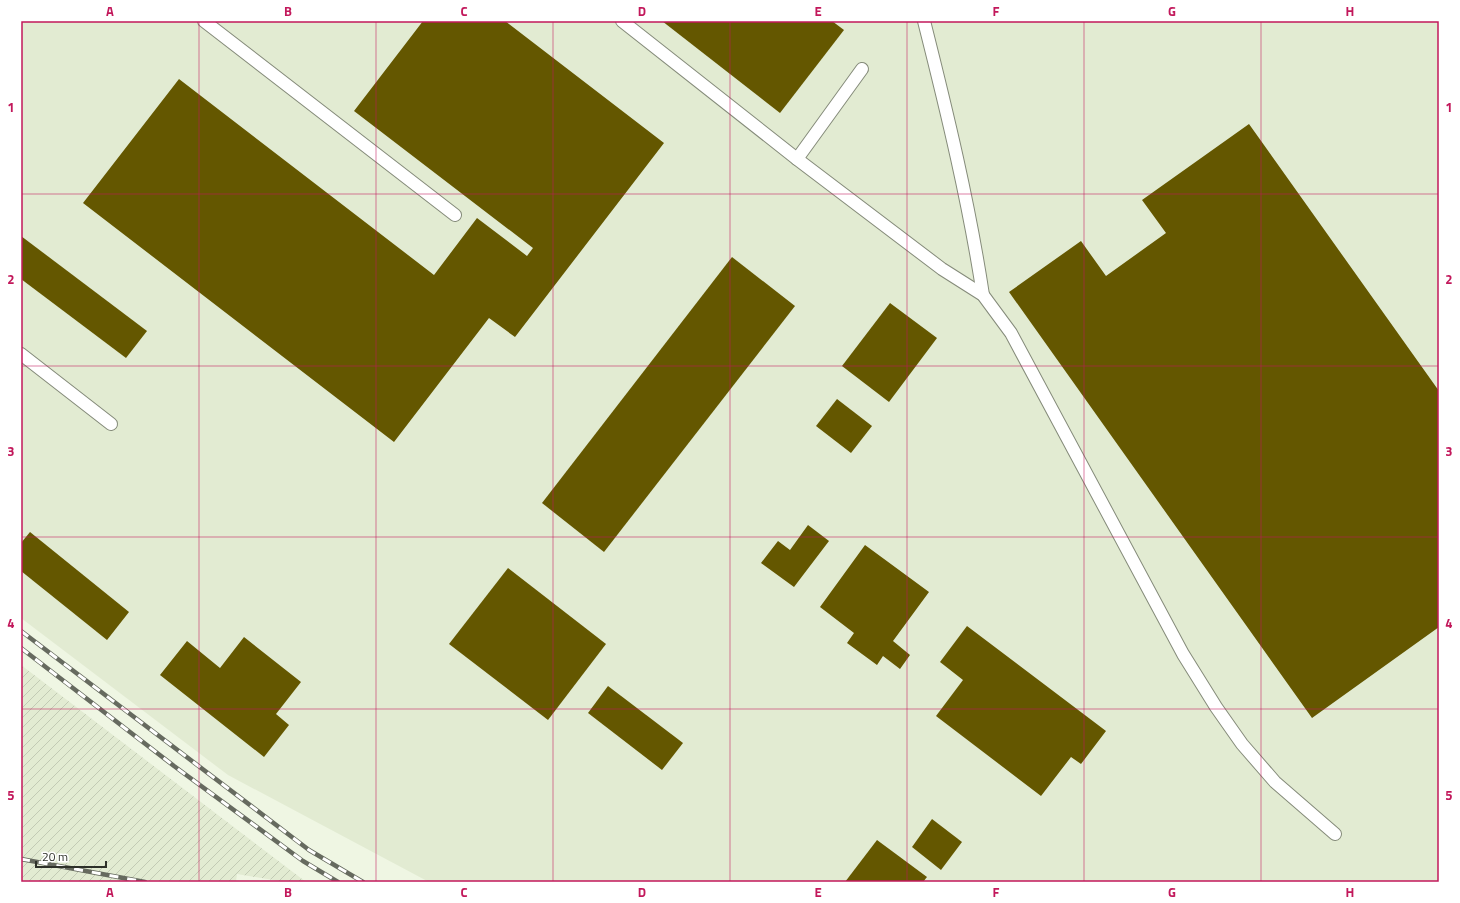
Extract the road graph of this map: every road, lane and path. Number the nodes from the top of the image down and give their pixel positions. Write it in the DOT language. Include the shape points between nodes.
graph roads {
  1 [pos="204,21"];
  2 [pos="622,21"];
  3 [pos="924,21"];
  4 [pos="862,69"];
  5 [pos="797,159"];
  6 [pos="455,215"];
  7 [pos="983,295"];
  8 [pos="21,354"];
  9 [pos="111,424"];
  10 [pos="1335,834"];
  1 -- 6 [label="lane"];
  2 -- 5 [label="lane"];
  3 -- 7 [label="lane" via="973,233"];
  4 -- 5 [label="lane"];
  5 -- 7 [label="lane" via="942,269"];
  7 -- 10 [label="lane" via="1011,333 1184,654 1216,707 1242,744 1275,782"];
  8 -- 9 [label="lane"];
}
